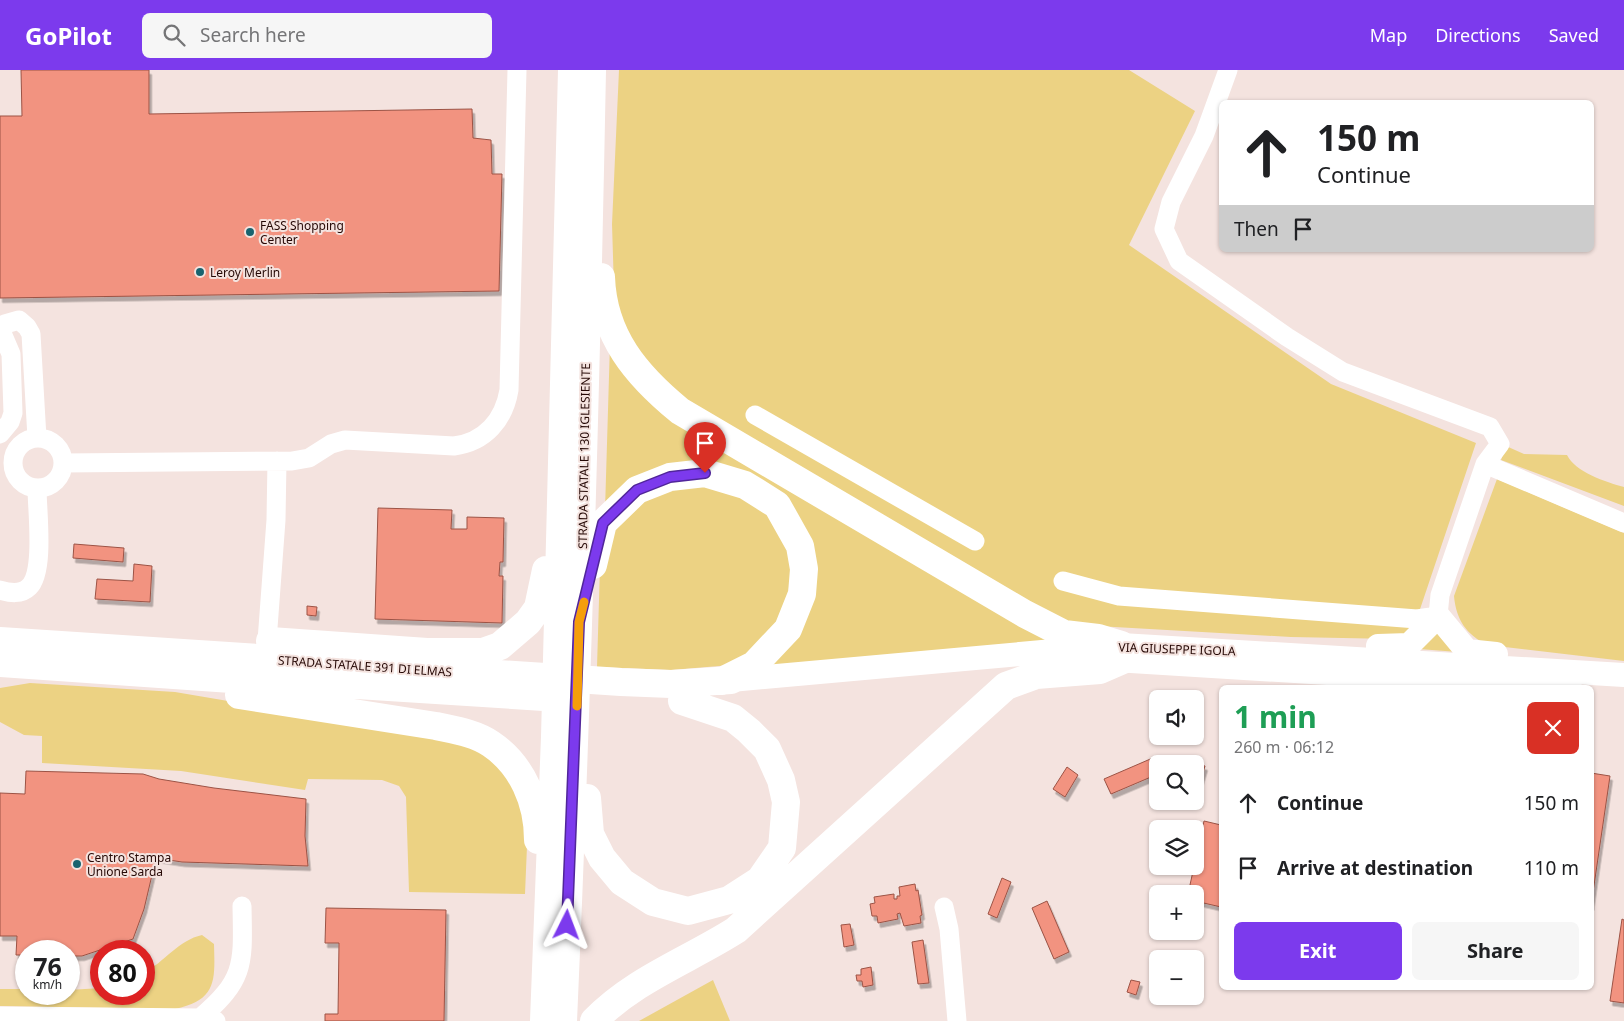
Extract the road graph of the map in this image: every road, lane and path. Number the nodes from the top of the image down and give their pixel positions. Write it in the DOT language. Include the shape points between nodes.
graph roads {
  1 [pos="517,70"];
  2 [pos="572,70"];
  3 [pos="592,70"];
  4 [pos="1228,70"];
  5 [pos="590,162"];
  6 [pos="755,415"];
  7 [pos="0,434"];
  8 [pos="37,438"];
  9 [pos="277,461"];
  10 [pos="6,462"];
  11 [pos="63,463"];
  12 [pos="1485,464"];
  13 [pos="37,488"];
  14 [pos="561,510"];
  15 [pos="1624,523"];
  16 [pos="975,541"];
  17 [pos="1063,581"];
  18 [pos="0,590"];
  19 [pos="1438,616"];
  20 [pos="579,622"];
  21 [pos="0,626"];
  22 [pos="0,641"];
  23 [pos="267,641"];
  24 [pos="1122,653"];
  25 [pos="1349,657"];
  26 [pos="80,658"];
  27 [pos="166,662"];
  28 [pos="0,663"];
  29 [pos="1547,669"];
  30 [pos="1624,675"];
  31 [pos="0,682"];
  32 [pos="1532,685"];
  33 [pos="728,686"];
  34 [pos="1594,689"];
  35 [pos="1624,691"];
  36 [pos="621,692"];
  37 [pos="682,701"];
  38 [pos="576,733"];
  39 [pos="242,906"];
  40 [pos="944,907"];
  41 [pos="546,949"];
  42 [pos="0,1016"];
  43 [pos="208,1020"];
  44 [pos="544,1021"];
  45 [pos="563,1021"];
  46 [pos="594,1021"];
  47 [pos="957,1021"];
  1 -- 9 [label="street" via="510,390 500,418 487,433 462,445 345,440 331,444 309,458"];
  2 -- 14 [label="highway, STRADA STATALE 130 IGLESIENTE"];
  3 -- 5 [label="highway, STRADA STATALE 130 IGLESIENTE"];
  4 -- 12 [label="street" via="1204,136 1171,202 1164,229 1179,261 1286,337 1343,372 1490,427 1500,444"];
  5 -- 20 [label="highway, STRADA STATALE 130 IGLESIENTE"];
  5 -- 24 [label="highway" via="601,187 605,309 616,339 650,386 680,411 1025,614 1064,634 1098,638"];
  6 -- 16 [label="street"];
  7 -- 8 [label="street" via="10,422 12,413 11,354 2,333 4,324 19,320 31,334"];
  8 -- 10 [label="street" via="24,442"];
  8 -- 11 [label="street" via="54,444"];
  9 -- 11 [label="street"];
  9 -- 23 [label="street"];
  10 -- 13 [label="street" via="17,479"];
  11 -- 13 [label="street" via="55,482 48,487"];
  12 -- 15 [label="street"];
  12 -- 19 [label="street" via="1440,595"];
  13 -- 18 [label="street" via="38,566 34,580 21,592"];
  14 -- 23 [label="highway" via="538,608 528,622 500,646 483,652 427,652"];
  14 -- 41 [label="highway, STRADA STATALE 130 IGLESIENTE"];
  17 -- 19 [label="street" via="1120,596 1418,619"];
  19 -- 25 [label="main road" via="1408,644 1361,646"];
  19 -- 29 [label="main road" via="1467,651 1528,658"];
  20 -- 33 [label="highway" via="603,523 637,490 670,477 705,473 745,485 777,505 800,546 804,569 802,594 788,629 754,665"];
  20 -- 38 [label="highway, STRADA STATALE 130 IGLESIENTE"];
  21 -- 26 [label="highway" via="71,637"];
  22 -- 26 [label="highway, STRADA STATALE 391 DI ELMAS"];
  23 -- 27 [label="highway" via="185,642"];
  24 -- 25 [label="main road, VIA GIUSEPPE IGOLA"];
  24 -- 32 [label="main road, VIA GIUSEPPE IGOLA"];
  24 -- 33 [label="main road, VIA GIUSEPPE IGOLA"];
  24 -- 46 [label="highway" via="1100,670 1036,675 1006,686 736,930 631,989"];
  25 -- 29 [label="main road, VIA GIUSEPPE IGOLA"];
  26 -- 27 [label="highway, STRADA STATALE 391 DI ELMAS"];
  26 -- 28 [label="highway, STRADA STATALE 391 DI ELMAS"];
  26 -- 31 [label="highway" via="56,679 25,678"];
  27 -- 36 [label="highway, STRADA STATALE 391 DI ELMAS"];
  27 -- 41 [label="highway" via="185,687 436,726 465,732 490,743 513,763 529,790 538,822 536,915"];
  29 -- 30 [label="main road, VIA GIUSEPPE IGOLA"];
  33 -- 36 [label="highway, STRADA STATALE 391 DI ELMAS" via="671,684"];
  33 -- 37 [label="highway, STRADA STATALE 391 DI ELMAS"];
  34 -- 35 [label="main road"];
  36 -- 37 [label="highway, STRADA STATALE 391 DI ELMAS"];
  37 -- 38 [label="highway" via="733,718 767,749 781,780 786,802 782,848 760,880 729,900 688,911 654,902 622,882 602,858 590,834 587,805 589,750"];
  38 -- 45 [label="highway, STRADA STATALE 130 IGLESIENTE"];
  39 -- 43 [label="street" via="243,958 237,978"];
  40 -- 47 [label="street"];
  41 -- 44 [label="highway, STRADA STATALE 130 IGLESIENTE"];
  42 -- 43 [label="street"];
}
